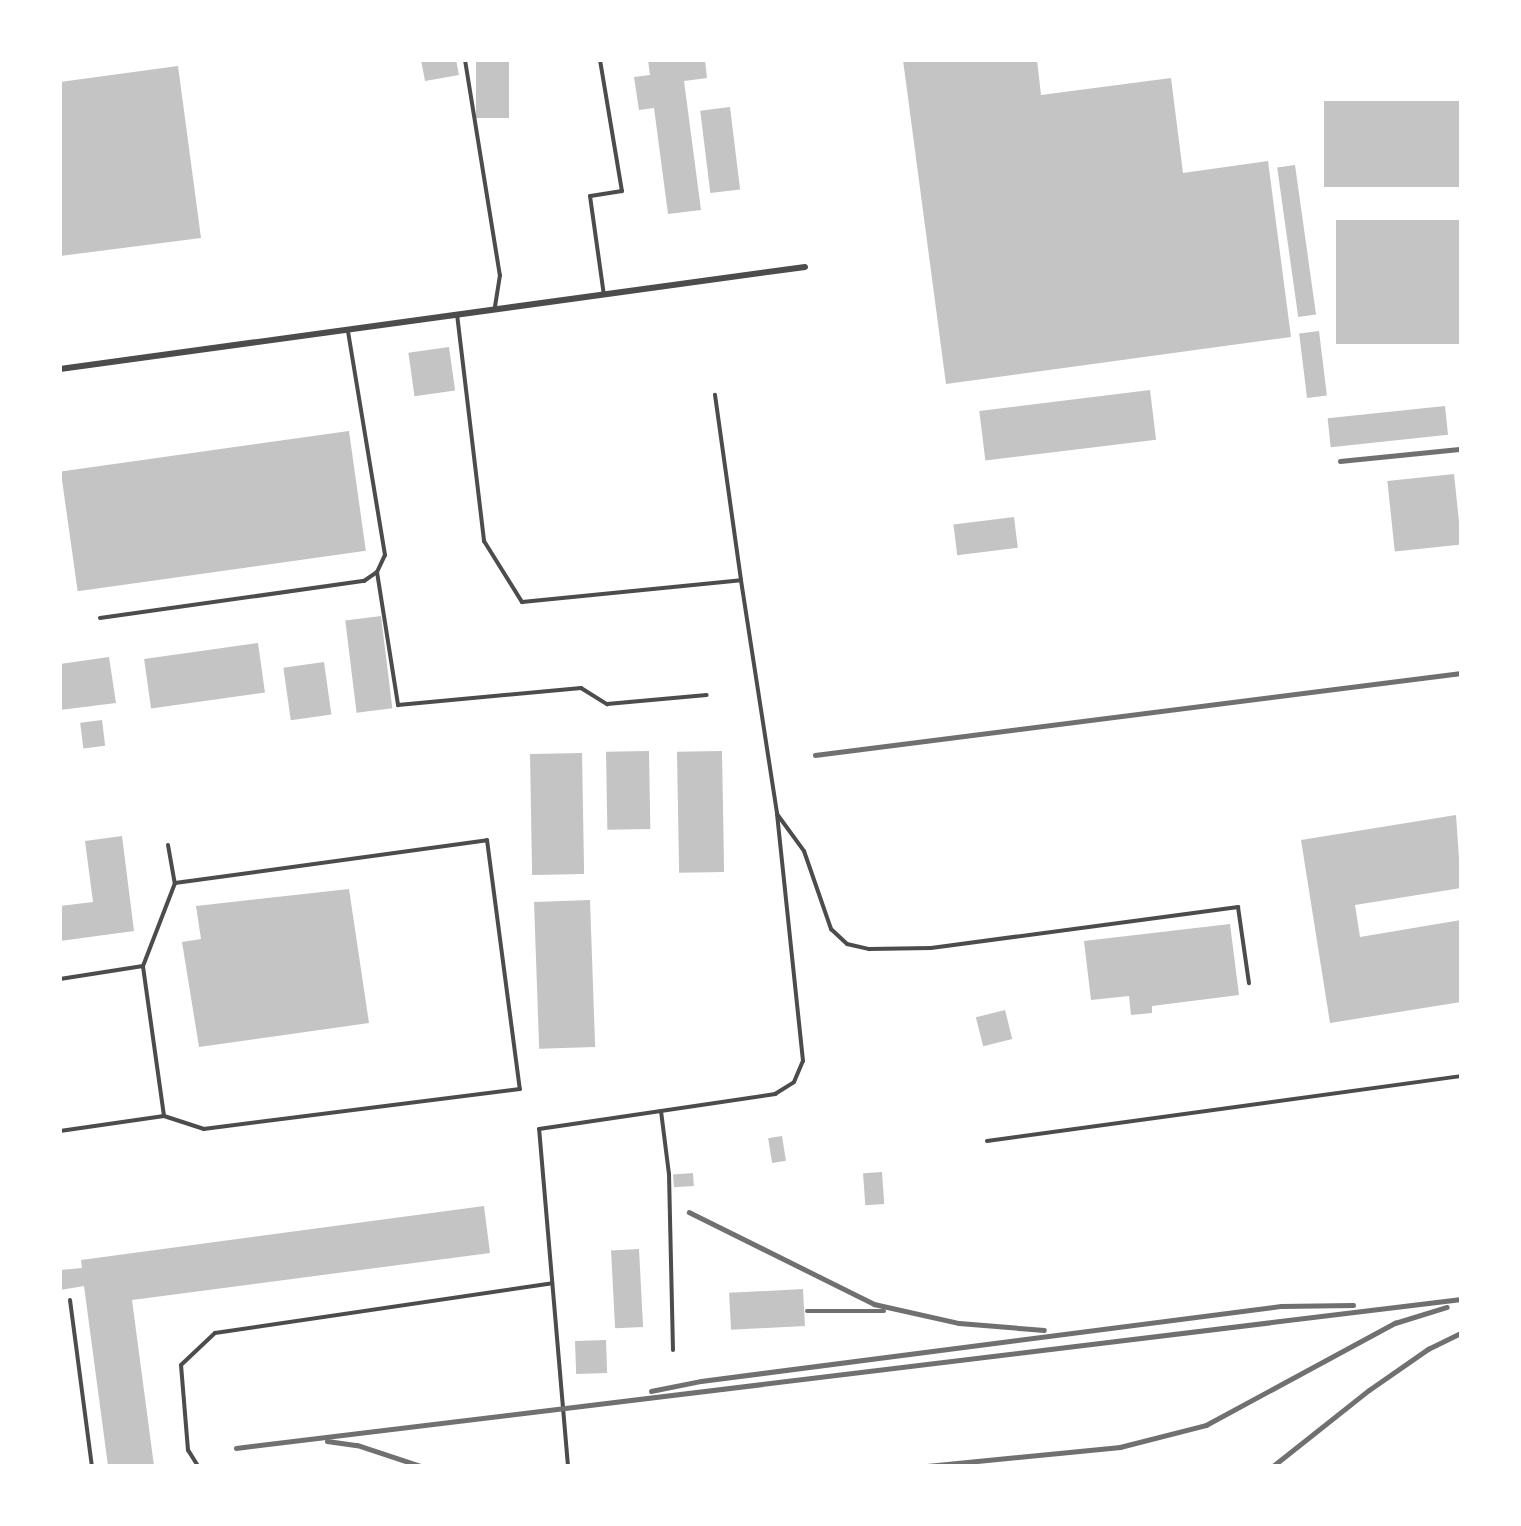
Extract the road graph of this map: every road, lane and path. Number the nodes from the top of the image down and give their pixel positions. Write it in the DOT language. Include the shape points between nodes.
graph roads {
  1 [pos="465,60"];
  2 [pos="600,60"];
  3 [pos="805,267"];
  4 [pos="604,295"];
  5 [pos="495,308"];
  6 [pos="457,313"];
  7 [pos="348,332"];
  8 [pos="60,369"];
  9 [pos="715,395"];
  10 [pos="377,572"];
  11 [pos="741,580"];
  12 [pos="100,618"];
  13 [pos="707,695"];
  14 [pos="777,813"];
  15 [pos="168,845"];
  16 [pos="174,883"];
  17 [pos="143,966"];
  18 [pos="60,979"];
  19 [pos="1249,983"];
  20 [pos="1461,1076"];
  21 [pos="661,1111"];
  22 [pos="164,1116"];
  23 [pos="60,1131"];
  24 [pos="987,1142"];
  25 [pos="552,1283"];
  26 [pos="70,1300"];
  27 [pos="673,1350"];
  28 [pos="92,1466"];
  29 [pos="198,1466"];
  30 [pos="568,1466"];
  1 -- 5 [label="lane" via="500,275"];
  2 -- 4 [label="lane" via="622,191 590,196"];
  3 -- 4 [label="street"];
  4 -- 5 [label="street"];
  5 -- 6 [label="street"];
  6 -- 7 [label="street"];
  6 -- 11 [label="lane" via="484,542 522,602"];
  7 -- 8 [label="street"];
  7 -- 10 [label="lane" via="385,555"];
  9 -- 11 [label="lane"];
  10 -- 12 [label="lane" via="364,581"];
  10 -- 13 [label="lane" via="398,705 581,688 607,704"];
  11 -- 14 [label="lane"];
  14 -- 19 [label="lane" via="804,851 831,929 847,944 869,949 931,948 1238,907"];
  14 -- 21 [label="lane" via="803,1061 794,1082 775,1094"];
  15 -- 16 [label="lane"];
  16 -- 17 [label="lane"];
  16 -- 22 [label="lane" via="487,840 520,1089 204,1129"];
  17 -- 18 [label="lane"];
  17 -- 22 [label="lane"];
  20 -- 24 [label="lane"];
  21 -- 25 [label="lane" via="539,1129"];
  21 -- 27 [label="lane" via="669,1174"];
  22 -- 23 [label="lane"];
  25 -- 29 [label="lane" via="215,1333 181,1365 188,1450"];
  25 -- 30 [label="lane"];
  26 -- 28 [label="lane"];
}
